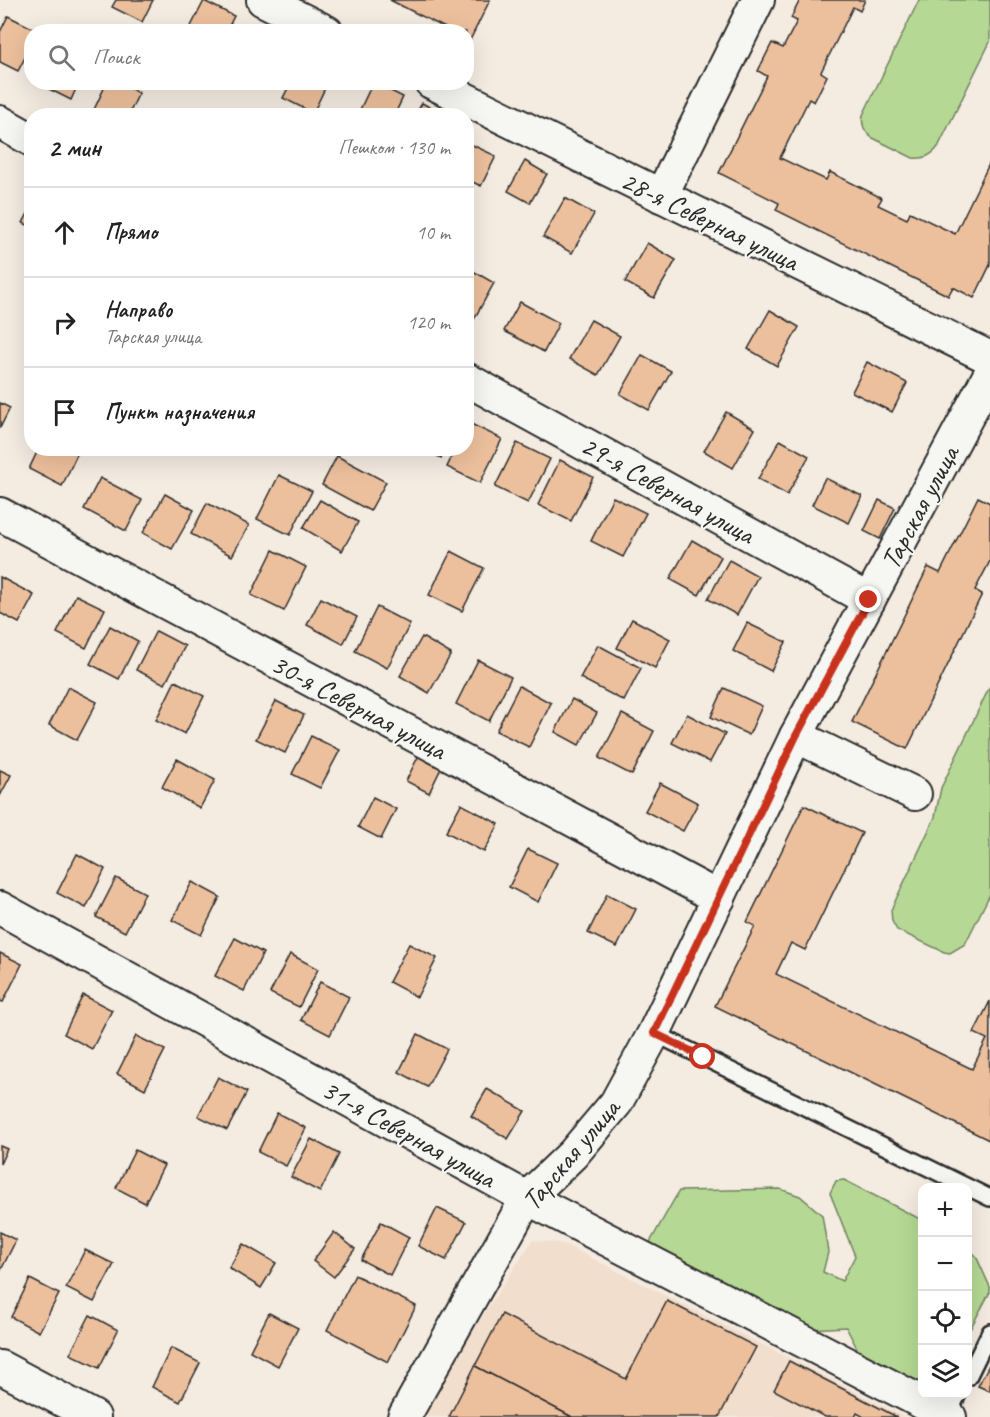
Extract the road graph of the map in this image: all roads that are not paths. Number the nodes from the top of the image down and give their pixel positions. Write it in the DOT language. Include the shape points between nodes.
graph roads {
  1 [pos="263,0"];
  2 [pos="758,0"];
  3 [pos="311,24"];
  4 [pos="447,90"];
  5 [pos="0,122"];
  6 [pos="24,136"];
  7 [pos="661,196"];
  8 [pos="990,358"];
  9 [pos="990,374"];
  10 [pos="474,383"];
  11 [pos="0,514"];
  12 [pos="869,600"];
  13 [pos="796,736"];
  14 [pos="915,794"];
  15 [pos="719,898"];
  16 [pos="0,908"];
  17 [pos="654,1033"];
  18 [pos="527,1198"];
  19 [pos="990,1198"];
  20 [pos="990,1332"];
  21 [pos="0,1367"];
  22 [pos="972,1369"];
  23 [pos="952,1409"];
  24 [pos="94,1417"];
  25 [pos="404,1417"];
  1 -- 3 [label="street"];
  2 -- 7 [label="street"];
  4 -- 7 [label="street, 28-я Северная улица"];
  5 -- 6 [label="street"];
  7 -- 8 [label="street, 28-я Северная улица"];
  9 -- 12 [label="street, Тарская улица"];
  10 -- 12 [label="street, 29-я Северная улица"];
  11 -- 15 [label="street, 30-я Северная улица"];
  12 -- 13 [label="street, Тарская улица"];
  13 -- 14 [label="street"];
  13 -- 15 [label="street, Тарская улица"];
  15 -- 17 [label="street, Тарская улица"];
  16 -- 18 [label="street, 31-я Северная улица"];
  17 -- 18 [label="street, Тарская улица" via="616,1103 573,1154"];
  17 -- 19 [label="lane"];
  18 -- 23 [label="street, 31-я Северная улица"];
  18 -- 25 [label="street, Тарская улица"];
  20 -- 22 [label="lane"];
  21 -- 24 [label="street"];
}
